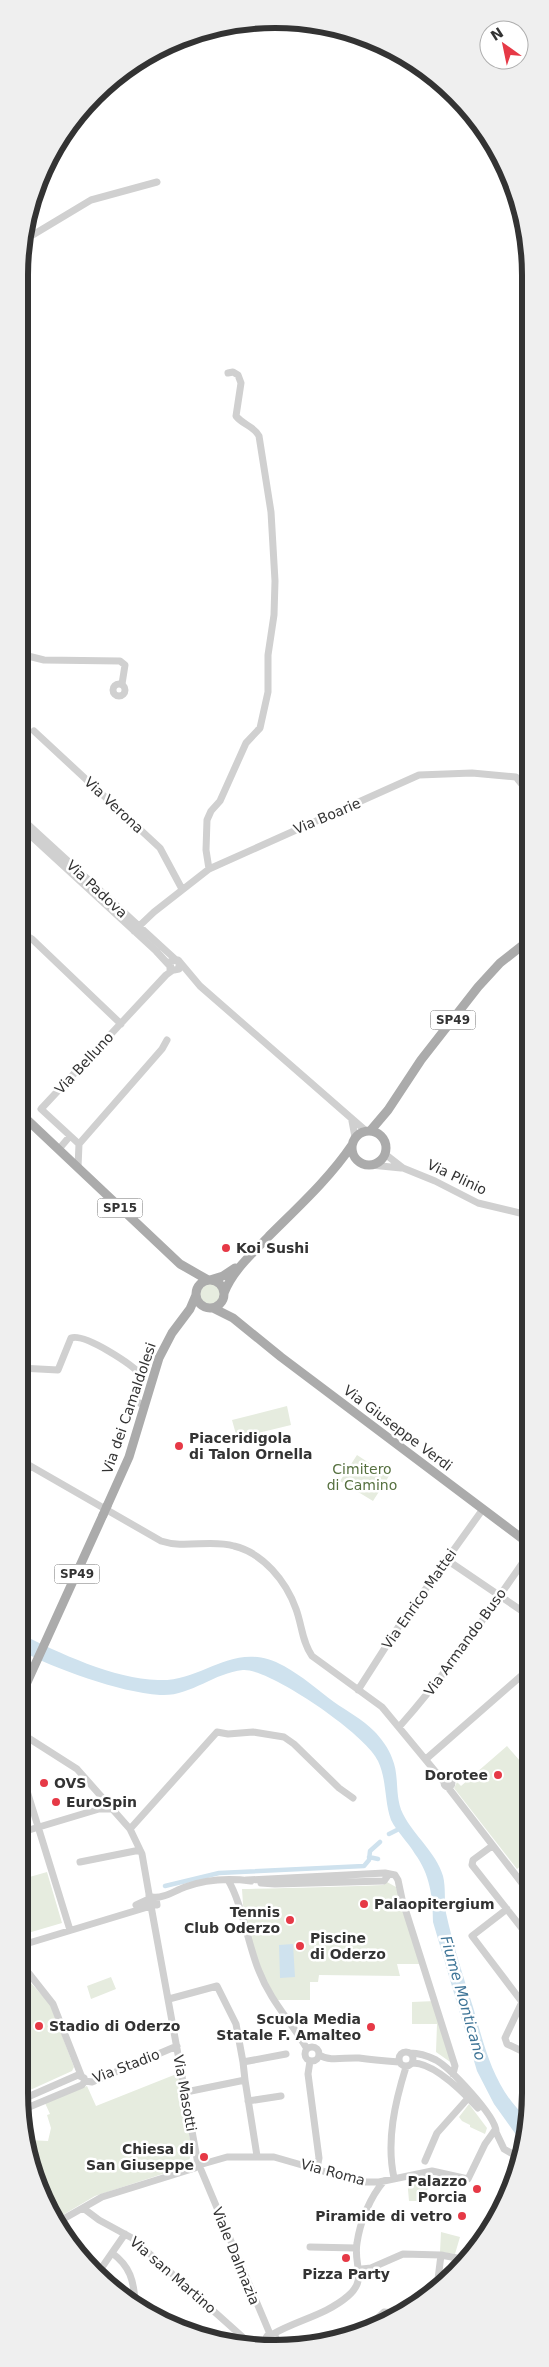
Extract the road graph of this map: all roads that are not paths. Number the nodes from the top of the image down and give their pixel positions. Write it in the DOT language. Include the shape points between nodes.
graph roads {
  1 [pos="157,182"];
  2 [pos="31,236"];
  3 [pos="228,373"];
  4 [pos="28,656"];
  5 [pos="122,684"];
  6 [pos="34,731"];
  7 [pos="522,784"];
  8 [pos="28,825"];
  9 [pos="28,833"];
  10 [pos="209,869"];
  11 [pos="182,889"];
  12 [pos="136,929"];
  13 [pos="28,937"];
  14 [pos="522,945"];
  15 [pos="177,960"];
  16 [pos="172,968"];
  17 [pos="200,986"];
  18 [pos="121,1024"];
  19 [pos="167,1040"];
  20 [pos="388,1110"];
  21 [pos="352,1118"];
  22 [pos="28,1120"];
  23 [pos="368,1130"];
  24 [pos="70,1136"];
  25 [pos="383,1138"];
  26 [pos="353,1141"];
  27 [pos="79,1147"];
  28 [pos="62,1152"];
  29 [pos="385,1154"];
  30 [pos="358,1161"];
  31 [pos="371,1165"];
  32 [pos="78,1167"];
  33 [pos="404,1168"];
  34 [pos="330,1174"];
  35 [pos="522,1214"];
  36 [pos="245,1260"];
  37 [pos="180,1264"];
  38 [pos="209,1280"];
  39 [pos="196,1293"];
  40 [pos="224,1294"];
  41 [pos="210,1308"];
  42 [pos="183,1319"];
  43 [pos="252,1333"];
  44 [pos="28,1368"];
  45 [pos="144,1405"];
  46 [pos="30,1467"];
  47 [pos="28,1470"];
  48 [pos="483,1509"];
  49 [pos="522,1538"];
  50 [pos="447,1560"];
  51 [pos="522,1563"];
  52 [pos="499,1596"];
  53 [pos="522,1611"];
  54 [pos="522,1675"];
  55 [pos="28,1681"];
  56 [pos="358,1690"];
  57 [pos="399,1726"];
  58 [pos="28,1738"];
  59 [pos="426,1759"];
  60 [pos="28,1794"];
  61 [pos="104,1798"];
  62 [pos="353,1798"];
  63 [pos="99,1809"];
  64 [pos="113,1809"];
  65 [pos="38,1827"];
  66 [pos="130,1829"];
  67 [pos="28,1831"];
  68 [pos="492,1846"];
  69 [pos="140,1850"];
  70 [pos="80,1862"];
  71 [pos="228,1880"];
  72 [pos="522,1884"];
  73 [pos="154,1902"];
  74 [pos="507,1909"];
  75 [pos="69,1928"];
  76 [pos="522,1928"];
  77 [pos="28,1941"];
  78 [pos="28,1972"];
  79 [pos="169,1999"];
  80 [pos="522,2000"];
  81 [pos="522,2009"];
  82 [pos="177,2046"];
  83 [pos="307,2049"];
  84 [pos="522,2051"];
  85 [pos="410,2053"];
  86 [pos="286,2054"];
  87 [pos="319,2055"];
  88 [pos="310,2061"];
  89 [pos="243,2062"];
  90 [pos="399,2062"];
  91 [pos="409,2065"];
  92 [pos="454,2074"];
  93 [pos="82,2080"];
  94 [pos="245,2080"];
  95 [pos="186,2092"];
  96 [pos="468,2094"];
  97 [pos="31,2095"];
  98 [pos="281,2096"];
  99 [pos="28,2098"];
  100 [pos="248,2101"];
  101 [pos="35,2105"];
  102 [pos="28,2108"];
  103 [pos="495,2132"];
  104 [pos="513,2154"];
  105 [pos="257,2156"];
  106 [pos="425,2161"];
  107 [pos="195,2165"];
  108 [pos="317,2168"];
  109 [pos="394,2178"];
  110 [pos="384,2181"];
  111 [pos="374,2182"];
  112 [pos="376,2191"];
  113 [pos="83,2208"];
  114 [pos="63,2219"];
  115 [pos="125,2234"];
  116 [pos="310,2247"];
  117 [pos="356,2248"];
  118 [pos="112,2253"];
  119 [pos="441,2255"];
  120 [pos="457,2258"];
  121 [pos="101,2268"];
  122 [pos="361,2271"];
  123 [pos="438,2277"];
  124 [pos="134,2296"];
  125 [pos="243,2337"];
  126 [pos="269,2340"];
  1 -- 2 [label="street" via="91,200"];
  3 -- 10 [label="street" via="238,374 240,383 236,416 240,422 256,430 259,436 271,512 274,615 268,655 268,692 260,728 246,743 220,801 207,820"];
  4 -- 5 [label="street" via="44,660 120,661 125,665"];
  6 -- 11 [label="street, Via Verona" via="160,848"];
  7 -- 10 [label="street, Via Boarie" via="516,777 472,773 419,775"];
  8 -- 12 [label="street, Via Padova"];
  9 -- 12 [label="street, Via Padova"];
  10 -- 11 [label="street, Via Boarie"];
  11 -- 12 [label="street, Via Boarie"];
  12 -- 15 [label="street, Via Padova"];
  12 -- 16 [label="street, Via Padova"];
  13 -- 18 [label="street"];
  14 -- 20 [label="main road, SP49" via="478,988"];
  15 -- 16 [label="street" via="171,961"];
  15 -- 17 [label="street, Via Padova"];
  16 -- 17 [label="street, Via Padova"];
  16 -- 18 [label="street, Via Belluno"];
  17 -- 21 [label="street"];
  18 -- 24 [label="street, Via Belluno" via="41,1109"];
  19 -- 27 [label="street"];
  20 -- 23 [label="main road, SP49"];
  20 -- 25 [label="main road, SP49"];
  21 -- 23 [label="street"];
  21 -- 26 [label="street"];
  22 -- 28 [label="main road, SP15"];
  23 -- 25 [label="main road"];
  23 -- 26 [label="main road, SP49"];
  24 -- 27 [label="street"];
  24 -- 28 [label="street"];
  25 -- 29 [label="main road, SP49"];
  26 -- 30 [label="main road" via="352,1151"];
  26 -- 34 [label="main road, SP49"];
  27 -- 28 [label="street"];
  27 -- 32 [label="street"];
  28 -- 32 [label="main road, SP15"];
  29 -- 31 [label="main road" via="380,1162"];
  29 -- 33 [label="street, Via Plinio"];
  30 -- 31 [label="main road"];
  30 -- 34 [label="main road, SP49"];
  31 -- 33 [label="street, Via Plinio"];
  32 -- 37 [label="main road, SP15"];
  33 -- 35 [label="street, Via Plinio" via="478,1203"];
  34 -- 36 [label="main road, SP49"];
  36 -- 38 [label="main road, SP49" via="228,1273"];
  36 -- 40 [label="main road, SP49"];
  37 -- 38 [label="main road, SP15"];
  37 -- 39 [label="main road, SP15"];
  38 -- 39 [label="main road, SP49" via="200,1284"];
  38 -- 40 [label="main road" via="221,1285"];
  39 -- 41 [label="main road" via="201,1305"];
  39 -- 42 [label="main road, Via dei Camaldolesi / SP49"];
  40 -- 41 [label="main road, SP49" via="220,1303"];
  40 -- 43 [label="main road, Via Giuseppe Verdi" via="230,1309"];
  41 -- 42 [label="main road, SP49"];
  41 -- 43 [label="main road, Via Giuseppe Verdi" via="229,1315"];
  42 -- 45 [label="main road, Via dei Camaldolesi / SP49" via="164,1346"];
  43 -- 48 [label="main road, Via Giuseppe Verdi"];
  44 -- 45 [label="street" via="58,1370 71,1338 81,1338 100,1346 142,1376 136,1401"];
  45 -- 55 [label="main road, Via dei Camaldolesi / SP49" via="129,1457"];
  46 -- 47 [label="street"];
  46 -- 56 [label="street" via="161,1541 179,1545 220,1543 256,1555 290,1596 312,1656"];
  48 -- 49 [label="main road, Via Giuseppe Verdi"];
  48 -- 50 [label="street, Via Enrico Mattei"];
  50 -- 52 [label="street"];
  50 -- 56 [label="street, Via Enrico Mattei"];
  51 -- 52 [label="street, Via Armando Buso"];
  52 -- 53 [label="street"];
  52 -- 57 [label="street, Via Armando Buso" via="426,1697"];
  54 -- 59 [label="street"];
  56 -- 57 [label="street" via="382,1707"];
  57 -- 59 [label="street"];
  58 -- 61 [label="street, Via Masotti" via="73,1766"];
  59 -- 68 [label="street"];
  60 -- 65 [label="street"];
  61 -- 63 [label="street"];
  61 -- 64 [label="street, Via Masotti"];
  62 -- 66 [label="street" via="284,1737 253,1732 217,1732"];
  63 -- 64 [label="street"];
  63 -- 65 [label="street"];
  64 -- 66 [label="street, Via Masotti"];
  65 -- 67 [label="street"];
  65 -- 75 [label="street"];
  66 -- 69 [label="street, Via Masotti"];
  68 -- 72 [label="street"];
  68 -- 74 [label="street" via="473,1860 472,1865"];
  69 -- 70 [label="street"];
  69 -- 73 [label="street, Via Masotti"];
  71 -- 73 [label="street" via="211,1880 188,1886"];
  71 -- 83 [label="street" via="259,1973 278,2009"];
  71 -- 92 [label="street" via="321,1882 385,1873 395,1875 455,2066"];
  73 -- 75 [label="street"];
  73 -- 79 [label="street, Via Masotti"];
  74 -- 76 [label="street"];
  74 -- 80 [label="street" via="472,1936"];
  75 -- 77 [label="street"];
  78 -- 93 [label="street" via="53,2004"];
  79 -- 82 [label="street, Via Masotti"];
  79 -- 89 [label="street" via="217,1986 236,2024"];
  81 -- 84 [label="street" via="505,2038 507,2044"];
  82 -- 93 [label="street, Via Stadio" via="92,2082"];
  82 -- 95 [label="street, Via Masotti"];
  83 -- 87 [label="street" via="316,2048"];
  83 -- 88 [label="street" via="305,2055"];
  85 -- 90 [label="street" via="401,2053"];
  85 -- 91 [label="street" via="413,2056"];
  85 -- 92 [label="street" via="436,2060"];
  86 -- 89 [label="street"];
  87 -- 88 [label="street" via="315,2061"];
  87 -- 90 [label="street"];
  88 -- 108 [label="street" via="308,2074 319,2158"];
  89 -- 94 [label="street"];
  90 -- 91 [label="street"];
  91 -- 96 [label="street" via="421,2063 434,2069"];
  91 -- 109 [label="street" via="399,2088 391,2145"];
  92 -- 96 [label="street"];
  93 -- 97 [label="street"];
  93 -- 101 [label="street, Via Stadio"];
  94 -- 95 [label="street"];
  94 -- 100 [label="street"];
  95 -- 107 [label="street, Via Masotti" via="196,2152"];
  96 -- 103 [label="street" via="494,2124"];
  96 -- 106 [label="street" via="437,2133"];
  97 -- 99 [label="street"];
  97 -- 101 [label="street" via="30,2100"];
  98 -- 100 [label="street"];
  100 -- 105 [label="street"];
  101 -- 102 [label="street, Via Stadio"];
  103 -- 104 [label="street" via="504,2149"];
  103 -- 109 [label="street, Via Roma" via="485,2144 468,2179 432,2171"];
  105 -- 107 [label="street, Via Roma" via="227,2157"];
  105 -- 108 [label="street, Via Roma" via="282,2158"];
  107 -- 113 [label="street, Via Roma" via="102,2197"];
  107 -- 126 [label="street, Viale Dalmazia" via="203,2177"];
  108 -- 111 [label="street, Via Roma" via="355,2180"];
  109 -- 110 [label="street, Via Roma"];
  110 -- 111 [label="street, Via Roma"];
  110 -- 112 [label="street"];
  111 -- 112 [label="street"];
  112 -- 117 [label="street"];
  113 -- 114 [label="street, Via Roma"];
  113 -- 115 [label="street, Via san Martino"];
  115 -- 118 [label="street"];
  115 -- 125 [label="street, Via san Martino"];
  116 -- 117 [label="street"];
  117 -- 122 [label="street"];
  118 -- 121 [label="street"];
  118 -- 124 [label="street" via="132,2275"];
  119 -- 120 [label="street"];
  119 -- 122 [label="street" via="403,2254"];
  119 -- 123 [label="street"];
  122 -- 126 [label="street" via="357,2286 338,2303"];
}
